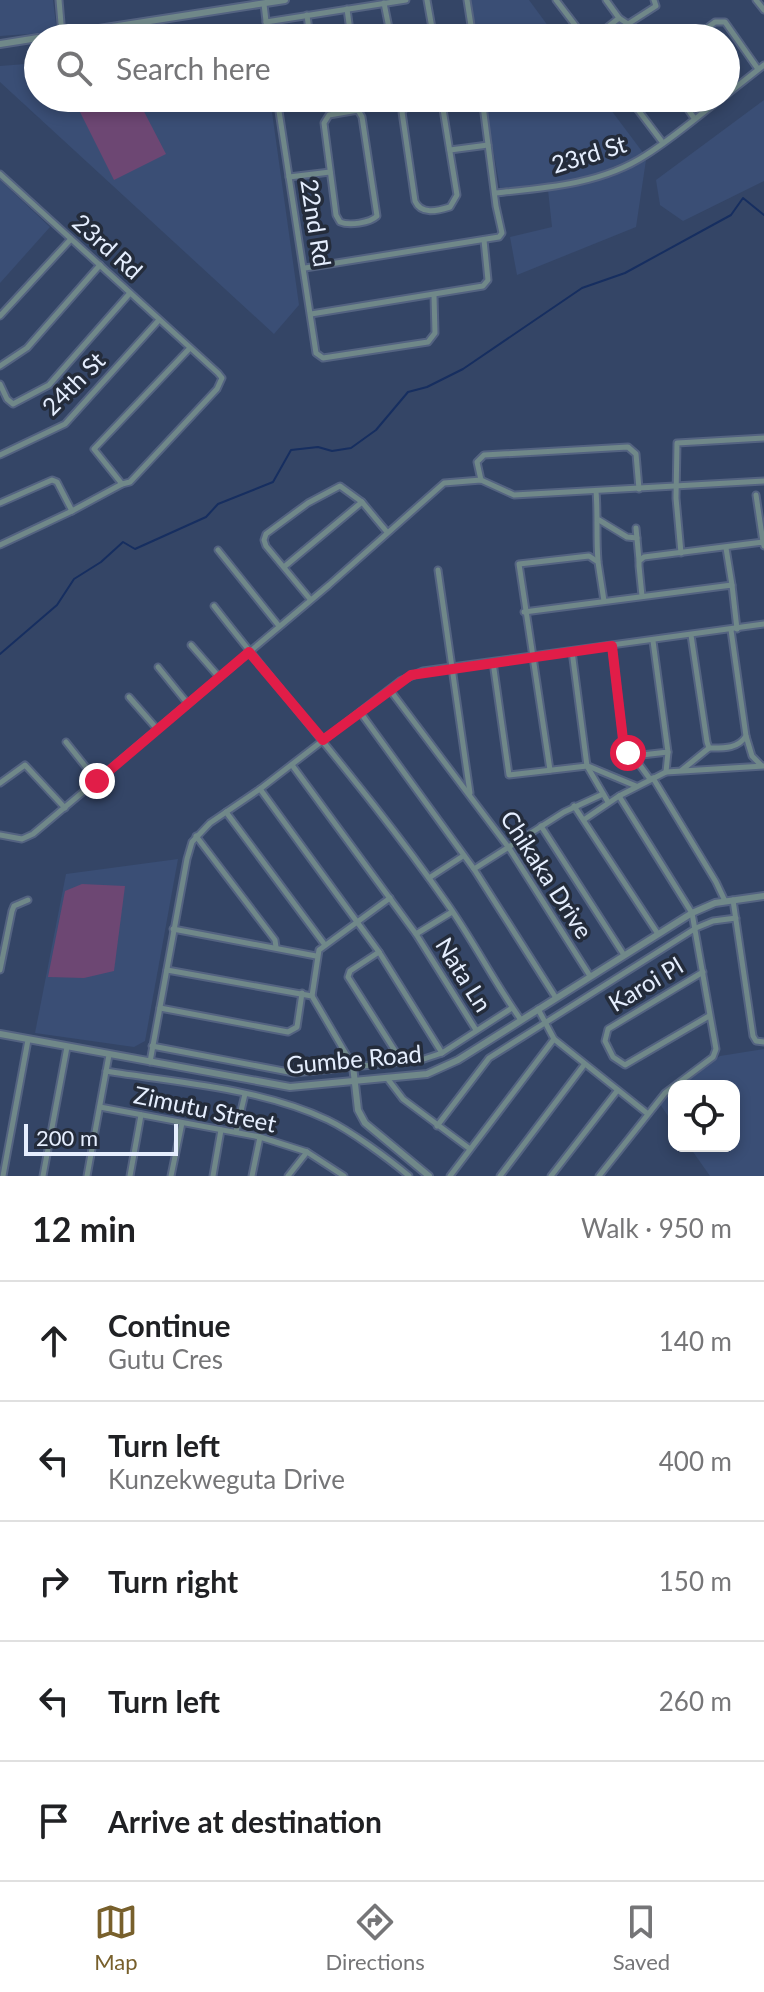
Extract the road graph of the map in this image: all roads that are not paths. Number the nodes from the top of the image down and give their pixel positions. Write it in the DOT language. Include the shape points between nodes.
graph roads {
  1 [pos="59,0"];
  2 [pos="285,0"];
  3 [pos="406,0"];
  4 [pos="427,0"];
  5 [pos="467,0"];
  6 [pos="556,0"];
  7 [pos="606,0"];
  8 [pos="654,0"];
  9 [pos="756,0"];
  10 [pos="384,3"];
  11 [pos="264,4"];
  12 [pos="347,9"];
  13 [pos="764,10"];
  14 [pos="307,15"];
  15 [pos="619,18"];
  16 [pos="266,22"];
  17 [pos="61,24"];
  18 [pos="134,24"];
  19 [pos="308,24"];
  20 [pos="349,24"];
  21 [pos="388,24"];
  22 [pos="431,24"];
  23 [pos="471,24"];
  24 [pos="574,24"];
  25 [pos="612,24"];
  26 [pos="24,40"];
  27 [pos="740,43"];
  28 [pos="0,44"];
  29 [pos="764,65"];
  30 [pos="758,69"];
  31 [pos="740,83"];
  32 [pos="279,112"];
  33 [pos="341,112"];
  34 [pos="361,112"];
  35 [pos="402,112"];
  36 [pos="444,112"];
  37 [pos="484,112"];
  38 [pos="640,112"];
  39 [pos="690,112"];
  40 [pos="702,112"];
  41 [pos="694,118"];
  42 [pos="663,143"];
  43 [pos="489,145"];
  44 [pos="450,150"];
  45 [pos="330,172"];
  46 [pos="0,174"];
  47 [pos="289,177"];
  48 [pos="495,193"];
  49 [pos="71,239"];
  50 [pos="484,240"];
  51 [pos="100,265"];
  52 [pos="304,268"];
  53 [pos="130,293"];
  54 [pos="434,296"];
  55 [pos="311,314"];
  56 [pos="0,316"];
  57 [pos="159,320"];
  58 [pos="190,348"];
  59 [pos="0,366"];
  60 [pos="0,384"];
  61 [pos="764,438"];
  62 [pos="0,455"];
  63 [pos="481,480"];
  64 [pos="764,481"];
  65 [pos="122,484"];
  66 [pos="676,486"];
  67 [pos="639,489"];
  68 [pos="596,491"];
  69 [pos="756,495"];
  70 [pos="362,502"];
  71 [pos="0,503"];
  72 [pos="72,511"];
  73 [pos="599,520"];
  74 [pos="636,528"];
  75 [pos="387,532"];
  76 [pos="637,538"];
  77 [pos="764,543"];
  78 [pos="0,545"];
  79 [pos="726,548"];
  80 [pos="218,550"];
  81 [pos="681,553"];
  82 [pos="639,561"];
  83 [pos="598,562"];
  84 [pos="284,567"];
  85 [pos="438,570"];
  86 [pos="732,585"];
  87 [pos="642,596"];
  88 [pos="310,599"];
  89 [pos="604,601"];
  90 [pos="214,606"];
  91 [pos="524,612"];
  92 [pos="764,624"];
  93 [pos="279,626"];
  94 [pos="734,629"];
  95 [pos="691,635"];
  96 [pos="653,641"];
  97 [pos="191,645"];
  98 [pos="612,646"];
  99 [pos="572,651"];
  100 [pos="249,652"];
  101 [pos="531,658"];
  102 [pos="493,662"];
  103 [pos="158,667"];
  104 [pos="453,668"];
  105 [pos="219,677"];
  106 [pos="390,690"];
  107 [pos="129,697"];
  108 [pos="188,704"];
  109 [pos="360,712"];
  110 [pos="157,729"];
  111 [pos="746,736"];
  112 [pos="323,740"];
  113 [pos="66,742"];
  114 [pos="709,748"];
  115 [pos="668,752"];
  116 [pos="633,756"];
  117 [pos="292,765"];
  118 [pos="587,766"];
  119 [pos="763,766"];
  120 [pos="550,770"];
  121 [pos="681,771"];
  122 [pos="666,772"];
  123 [pos="651,779"];
  124 [pos="97,781"];
  125 [pos="0,783"];
  126 [pos="636,786"];
  127 [pos="260,789"];
  128 [pos="470,794"];
  129 [pos="603,794"];
  130 [pos="619,796"];
  131 [pos="608,802"];
  132 [pos="574,806"];
  133 [pos="65,808"];
  134 [pos="226,812"];
  135 [pos="585,819"];
  136 [pos="541,826"];
  137 [pos="0,835"];
  138 [pos="196,836"];
  139 [pos="509,848"];
  140 [pos="463,856"];
  141 [pos="474,869"];
  142 [pos="429,878"];
  143 [pos="764,896"];
  144 [pos="390,898"];
  145 [pos="28,900"];
  146 [pos="733,900"];
  147 [pos="725,901"];
  148 [pos="452,912"];
  149 [pos="692,913"];
  150 [pos="736,918"];
  151 [pos="358,922"];
  152 [pos="696,928"];
  153 [pos="173,929"];
  154 [pos="416,934"];
  155 [pos="658,934"];
  156 [pos="325,945"];
  157 [pos="276,947"];
  158 [pos="379,952"];
  159 [pos="624,955"];
  160 [pos="316,956"];
  161 [pos="0,970"];
  162 [pos="167,970"];
  163 [pos="703,972"];
  164 [pos="590,976"];
  165 [pos="302,993"];
  166 [pos="312,996"];
  167 [pos="556,998"];
  168 [pos="160,1008"];
  169 [pos="512,1008"];
  170 [pos="538,1009"];
  171 [pos="709,1016"];
  172 [pos="521,1020"];
  173 [pos="545,1022"];
  174 [pos="477,1030"];
  175 [pos="0,1034"];
  176 [pos="554,1039"];
  177 [pos="28,1040"];
  178 [pos="764,1042"];
  179 [pos="152,1046"];
  180 [pos="67,1047"];
  181 [pos="442,1053"];
  182 [pos="109,1055"];
  183 [pos="150,1062"];
  184 [pos="402,1062"];
  185 [pos="584,1065"];
  186 [pos="353,1066"];
  187 [pos="106,1071"];
  188 [pos="387,1078"];
  189 [pos="354,1080"];
  190 [pos="617,1091"];
  191 [pos="245,1094"];
  192 [pos="100,1107"];
  193 [pos="648,1114"];
  194 [pos="141,1115"];
  195 [pos="182,1123"];
  196 [pos="437,1126"];
  197 [pos="221,1130"];
  198 [pos="236,1132"];
  199 [pos="260,1137"];
  200 [pos="470,1149"];
  201 [pos="307,1152"];
  202 [pos="339,1175"];
  203 [pos="3,1176"];
  204 [pos="43,1176"];
  205 [pos="87,1176"];
  206 [pos="130,1176"];
  207 [pos="171,1176"];
  208 [pos="213,1176"];
  209 [pos="252,1176"];
  210 [pos="288,1176"];
  211 [pos="409,1176"];
  212 [pos="429,1176"];
  213 [pos="450,1176"];
  214 [pos="500,1176"];
  215 [pos="551,1176"];
  216 [pos="599,1176"];
  1 -- 17 [label="street"];
  2 -- 11 [label="street"];
  3 -- 10 [label="street"];
  4 -- 22 [label="street"];
  5 -- 23 [label="street"];
  6 -- 24 [label="street"];
  7 -- 15 [label="street"];
  8 -- 15 [label="street" via="656,6 633,23"];
  9 -- 13 [label="street"];
  10 -- 12 [label="street"];
  10 -- 21 [label="street"];
  11 -- 16 [label="street"];
  11 -- 18 [label="street"];
  12 -- 14 [label="street"];
  12 -- 20 [label="street"];
  14 -- 16 [label="street"];
  14 -- 19 [label="street"];
  15 -- 25 [label="street"];
  26 -- 28 [label="street"];
  27 -- 30 [label="street"];
  29 -- 30 [label="street, 23rd St"];
  30 -- 31 [label="street, 23rd St"];
  32 -- 47 [label="street, 22nd Rd"];
  33 -- 45 [label="street" via="325,119"];
  34 -- 45 [label="street" via="375,218 340,222"];
  35 -- 44 [label="street" via="420,210 445,209 455,202"];
  36 -- 44 [label="street"];
  37 -- 43 [label="street"];
  38 -- 42 [label="street"];
  39 -- 41 [label="street"];
  40 -- 41 [label="street, 23rd St"];
  41 -- 42 [label="street, 23rd St"];
  42 -- 48 [label="street, 23rd St" via="598,176"];
  43 -- 44 [label="street"];
  43 -- 48 [label="street"];
  45 -- 47 [label="street"];
  46 -- 49 [label="street, 23rd Rd"];
  47 -- 52 [label="street, 22nd Rd"];
  48 -- 50 [label="street" via="502,233"];
  49 -- 51 [label="street, 23rd Rd"];
  49 -- 56 [label="street"];
  50 -- 52 [label="street"];
  50 -- 54 [label="street" via="487,283"];
  51 -- 53 [label="street, 23rd Rd"];
  51 -- 59 [label="street" via="27,348"];
  52 -- 55 [label="street, 22nd Rd"];
  53 -- 57 [label="street, 23rd Rd"];
  53 -- 60 [label="street" via="45,388 13,404"];
  54 -- 55 [label="street"];
  54 -- 55 [label="street, 22nd Rd" via="435,336 428,342 323,358 316,353"];
  57 -- 58 [label="street, 23rd Rd"];
  57 -- 62 [label="street, 24th St" via="69,421"];
  58 -- 65 [label="street" via="94,449"];
  58 -- 65 [label="street, 23rd Rd" via="218,373 221,384 130,482"];
  61 -- 66 [label="street" via="677,443"];
  63 -- 67 [label="street" via="477,462 484,455 628,447 636,454"];
  63 -- 68 [label="street" via="514,495"];
  63 -- 75 [label="street" via="444,483"];
  64 -- 66 [label="street"];
  65 -- 72 [label="street"];
  66 -- 67 [label="street"];
  66 -- 81 [label="street"];
  67 -- 68 [label="street"];
  68 -- 73 [label="street"];
  69 -- 77 [label="street"];
  70 -- 75 [label="street"];
  70 -- 84 [label="street"];
  70 -- 84 [label="street" via="334,487 266,534 266,546"];
  71 -- 72 [label="street" via="52,480"];
  72 -- 78 [label="street"];
  73 -- 76 [label="street"];
  73 -- 83 [label="street"];
  74 -- 76 [label="street"];
  75 -- 88 [label="street"];
  76 -- 82 [label="street"];
  77 -- 79 [label="street"];
  79 -- 81 [label="street"];
  79 -- 86 [label="street"];
  80 -- 93 [label="street"];
  81 -- 82 [label="street"];
  82 -- 87 [label="street"];
  83 -- 89 [label="street"];
  83 -- 91 [label="street" via="589,556 519,564"];
  84 -- 88 [label="street"];
  85 -- 104 [label="street, Chikaka Drive"];
  86 -- 87 [label="street"];
  86 -- 94 [label="street"];
  87 -- 89 [label="street"];
  88 -- 93 [label="street"];
  89 -- 91 [label="street"];
  90 -- 100 [label="street"];
  91 -- 101 [label="street"];
  92 -- 94 [label="street"];
  93 -- 100 [label="street"];
  94 -- 95 [label="street"];
  94 -- 111 [label="street"];
  95 -- 96 [label="street"];
  95 -- 114 [label="street"];
  96 -- 98 [label="street"];
  96 -- 115 [label="street"];
  97 -- 105 [label="street"];
  98 -- 99 [label="street"];
  98 -- 116 [label="street" via="624,748"];
  99 -- 101 [label="street"];
  99 -- 118 [label="street"];
  100 -- 105 [label="street"];
  100 -- 112 [label="street"];
  101 -- 102 [label="street"];
  101 -- 120 [label="street"];
  102 -- 104 [label="street"];
  102 -- 120 [label="street" via="509,775"];
  103 -- 108 [label="street"];
  104 -- 106 [label="street" via="411,675"];
  104 -- 128 [label="street, Chikaka Drive"];
  105 -- 108 [label="street"];
  106 -- 109 [label="street"];
  106 -- 128 [label="street, Chikaka Drive"];
  107 -- 110 [label="street"];
  108 -- 110 [label="street"];
  109 -- 112 [label="street"];
  109 -- 140 [label="street"];
  110 -- 124 [label="street"];
  111 -- 114 [label="street" via="737,745"];
  111 -- 119 [label="street" via="752,756"];
  112 -- 117 [label="street"];
  112 -- 142 [label="street"];
  113 -- 124 [label="street"];
  114 -- 121 [label="street"];
  115 -- 116 [label="street"];
  115 -- 122 [label="street"];
  116 -- 123 [label="street"];
  117 -- 127 [label="street"];
  117 -- 144 [label="street"];
  118 -- 120 [label="street"];
  118 -- 126 [label="street"];
  118 -- 129 [label="street"];
  119 -- 121 [label="street"];
  121 -- 122 [label="street"];
  122 -- 123 [label="street"];
  123 -- 126 [label="street"];
  123 -- 147 [label="street"];
  124 -- 133 [label="street"];
  125 -- 133 [label="street" via="27,766"];
  126 -- 130 [label="street"];
  127 -- 134 [label="street"];
  127 -- 151 [label="street"];
  128 -- 139 [label="street, Chikaka Drive"];
  129 -- 131 [label="street"];
  129 -- 132 [label="street"];
  130 -- 131 [label="street"];
  130 -- 149 [label="street"];
  131 -- 135 [label="street"];
  132 -- 135 [label="street"];
  132 -- 136 [label="street"];
  133 -- 137 [label="street" via="27,838"];
  134 -- 138 [label="street"];
  134 -- 156 [label="street"];
  135 -- 155 [label="street"];
  136 -- 139 [label="street"];
  136 -- 159 [label="street"];
  138 -- 153 [label="street"];
  138 -- 157 [label="street"];
  139 -- 141 [label="street"];
  139 -- 164 [label="street, Chikaka Drive"];
  140 -- 141 [label="street"];
  140 -- 142 [label="street"];
  141 -- 167 [label="street"];
  142 -- 148 [label="street"];
  143 -- 146 [label="street, Gumbe Road"];
  144 -- 151 [label="street"];
  144 -- 154 [label="street"];
  145 -- 161 [label="street" via="14,906"];
  146 -- 147 [label="street, Gumbe Road"];
  146 -- 150 [label="street"];
  147 -- 149 [label="street, Gumbe Road"];
  148 -- 154 [label="street, Nata Ln"];
  148 -- 169 [label="street"];
  149 -- 152 [label="street"];
  149 -- 155 [label="street, Gumbe Road"];
  150 -- 152 [label="street"];
  150 -- 178 [label="street" via="753,1036"];
  151 -- 156 [label="street"];
  151 -- 158 [label="street"];
  152 -- 163 [label="street"];
  152 -- 173 [label="street"];
  153 -- 157 [label="street"];
  153 -- 162 [label="street"];
  154 -- 174 [label="street, Nata Ln"];
  155 -- 159 [label="street, Gumbe Road"];
  156 -- 160 [label="street"];
  157 -- 160 [label="street"];
  158 -- 181 [label="street"];
  158 -- 184 [label="street" via="348,977"];
  159 -- 164 [label="street, Gumbe Road"];
  160 -- 166 [label="street"];
  162 -- 165 [label="street"];
  162 -- 168 [label="street"];
  163 -- 171 [label="street"];
  163 -- 171 [label="street, Karoi Pl" via="608,1029 605,1041 613,1057 625,1065"];
  164 -- 167 [label="street, Gumbe Road"];
  165 -- 166 [label="street"];
  165 -- 168 [label="street" via="297,1027 288,1032"];
  166 -- 186 [label="street"];
  167 -- 170 [label="street, Gumbe Road"];
  168 -- 179 [label="street"];
  169 -- 172 [label="street"];
  169 -- 174 [label="street"];
  170 -- 172 [label="street, Gumbe Road"];
  170 -- 173 [label="street"];
  171 -- 193 [label="street" via="713,1057 665,1093"];
  172 -- 188 [label="street, Gumbe Road" via="441,1070"];
  173 -- 176 [label="street"];
  173 -- 196 [label="street" via="489,1058"];
  174 -- 181 [label="street"];
  175 -- 177 [label="street, Gumbe Road"];
  176 -- 185 [label="street"];
  176 -- 200 [label="street"];
  177 -- 180 [label="street, Gumbe Road"];
  177 -- 203 [label="street"];
  179 -- 183 [label="street"];
  179 -- 186 [label="street" via="294,1073"];
  180 -- 182 [label="street, Gumbe Road"];
  180 -- 204 [label="street"];
  181 -- 184 [label="street"];
  182 -- 183 [label="street, Gumbe Road"];
  182 -- 187 [label="street"];
  183 -- 189 [label="street, Gumbe Road" via="290,1087"];
  184 -- 186 [label="street"];
  185 -- 190 [label="street"];
  185 -- 214 [label="street"];
  186 -- 189 [label="street"];
  187 -- 191 [label="street"];
  187 -- 192 [label="street"];
  188 -- 189 [label="street, Gumbe Road"];
  188 -- 196 [label="street" via="403,1099"];
  189 -- 212 [label="street" via="365,1123"];
  190 -- 193 [label="street"];
  190 -- 215 [label="street"];
  191 -- 198 [label="street"];
  191 -- 211 [label="street" via="330,1121"];
  192 -- 194 [label="street, Zimutu Street"];
  192 -- 205 [label="street"];
  193 -- 216 [label="street"];
  194 -- 195 [label="street, Zimutu Street"];
  194 -- 206 [label="street"];
  195 -- 197 [label="street, Zimutu Street"];
  195 -- 207 [label="street"];
  196 -- 200 [label="street"];
  197 -- 198 [label="street, Zimutu Street"];
  197 -- 208 [label="street"];
  198 -- 199 [label="street, Zimutu Street"];
  199 -- 201 [label="street, Zimutu Street"];
  199 -- 209 [label="street"];
  200 -- 213 [label="street"];
  201 -- 202 [label="street, Zimutu Street"];
  201 -- 210 [label="street"];
}
